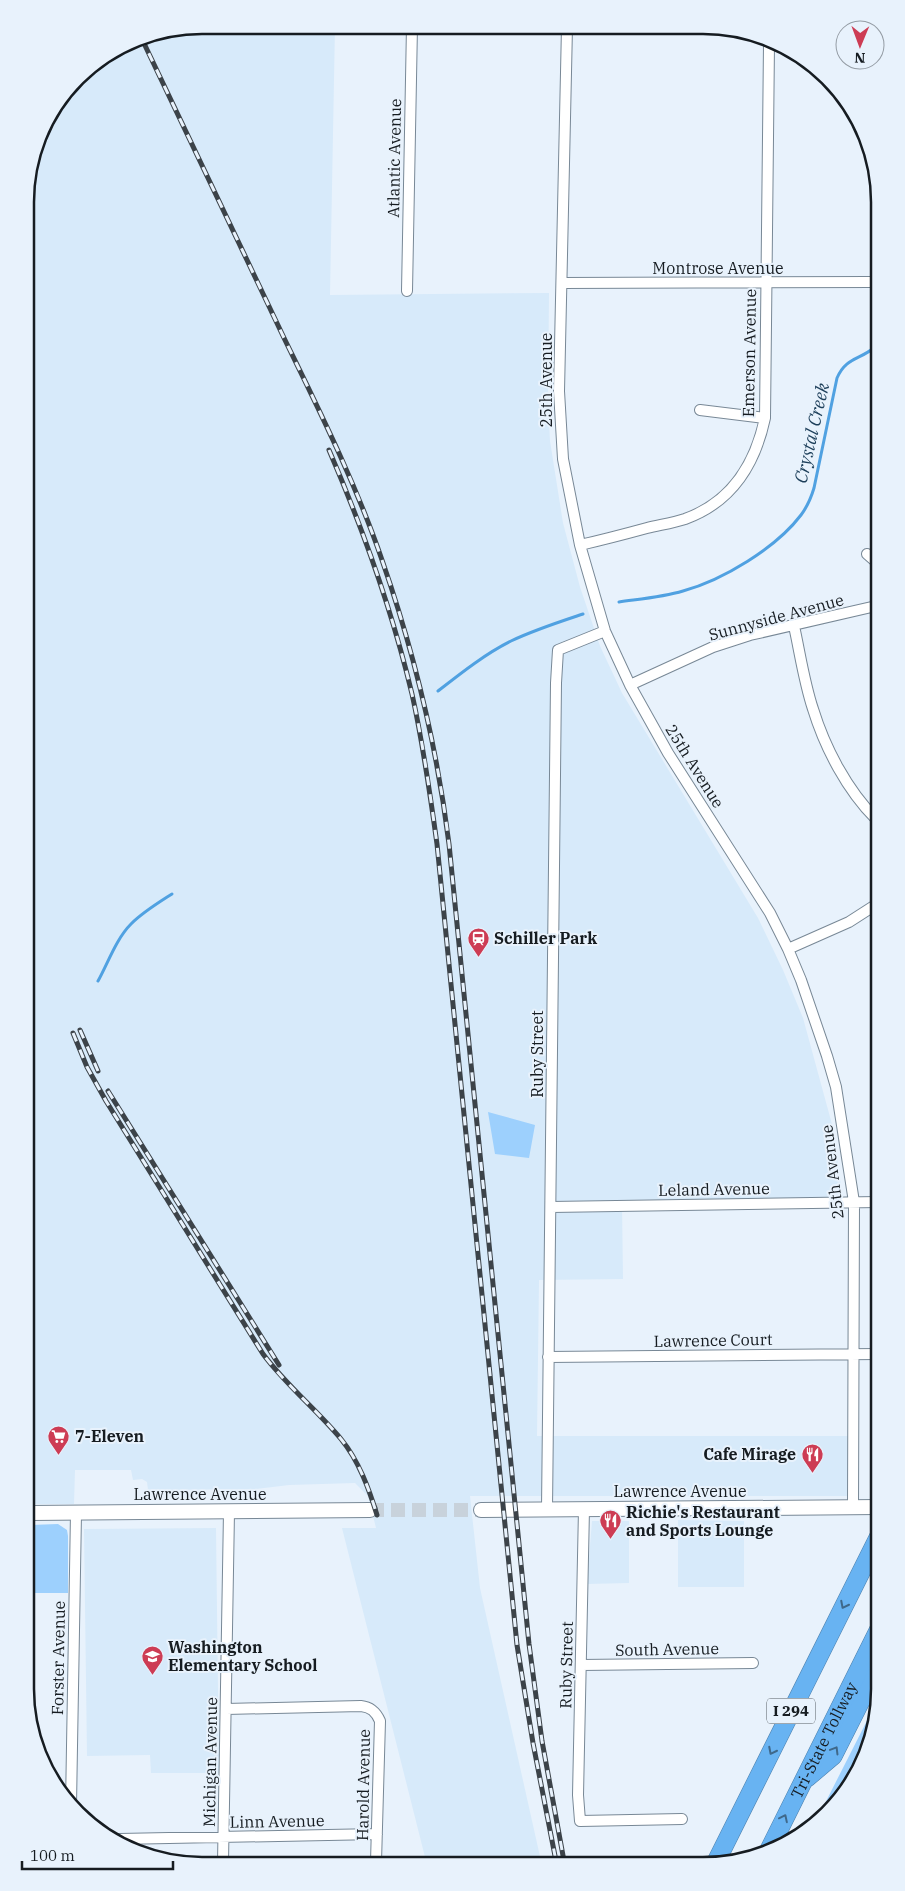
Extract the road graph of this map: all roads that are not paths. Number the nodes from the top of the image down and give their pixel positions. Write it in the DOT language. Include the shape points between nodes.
graph roads {
  1 [pos="412,34"];
  2 [pos="567,34"];
  3 [pos="769,47"];
  4 [pos="871,282"];
  5 [pos="562,283"];
  6 [pos="765,283"];
  7 [pos="407,291"];
  8 [pos="700,410"];
  9 [pos="765,418"];
  10 [pos="580,545"];
  11 [pos="871,607"];
  12 [pos="794,626"];
  13 [pos="605,631"];
  14 [pos="630,685"];
  15 [pos="871,812"];
  16 [pos="871,908"];
  17 [pos="788,949"];
  18 [pos="854,1202"];
  19 [pos="871,1202"];
  20 [pos="551,1207"];
  21 [pos="854,1354"];
  22 [pos="871,1354"];
  23 [pos="548,1357"];
  24 [pos="853,1507"];
  25 [pos="871,1507"];
  26 [pos="547,1509"];
  27 [pos="584,1509"];
  28 [pos="370,1510"];
  29 [pos="481,1510"];
  30 [pos="76,1512"];
  31 [pos="229,1512"];
  32 [pos="34,1513"];
  33 [pos="871,1552"];
  34 [pos="871,1645"];
  35 [pos="753,1664"];
  36 [pos="581,1665"];
  37 [pos="871,1682"];
  38 [pos="226,1709"];
  39 [pos="801,1784"];
  40 [pos="71,1795"];
  41 [pos="682,1819"];
  42 [pos="376,1834"];
  43 [pos="223,1837"];
  44 [pos="126,1839"];
  45 [pos="773,1842"];
  46 [pos="719,1856"];
  47 [pos="223,1857"];
  48 [pos="376,1857"];
  1 -- 7 [label="street, Atlantic Avenue"];
  2 -- 5 [label="street, 25th Avenue"];
  3 -- 6 [label="street, Emerson Avenue"];
  4 -- 6 [label="street, Montrose Avenue"];
  5 -- 6 [label="street, Montrose Avenue"];
  5 -- 10 [label="street, 25th Avenue" via="559,391 563,459"];
  6 -- 9 [label="street, Emerson Avenue"];
  8 -- 9 [label="street"];
  9 -- 10 [label="street, Emerson Avenue" via="744,473 733,488 712,506 685,519"];
  10 -- 13 [label="street, 25th Avenue"];
  11 -- 12 [label="street, Sunnyside Avenue"];
  12 -- 14 [label="street, Sunnyside Avenue" via="713,647"];
  12 -- 15 [label="street" via="820,728 841,772"];
  13 -- 14 [label="street, 25th Avenue"];
  13 -- 20 [label="street, Ruby Street" via="558,650"];
  14 -- 17 [label="street, 25th Avenue" via="668,753 766,906"];
  16 -- 17 [label="street" via="849,922"];
  17 -- 18 [label="street, 25th Avenue" via="815,1017 836,1087"];
  18 -- 19 [label="street, Leland Avenue"];
  18 -- 20 [label="street, Leland Avenue"];
  18 -- 21 [label="street, 25th Avenue"];
  20 -- 23 [label="street, Ruby Street"];
  21 -- 22 [label="street, Lawrence Court"];
  21 -- 23 [label="street, Lawrence Court"];
  21 -- 24 [label="street, 25th Avenue"];
  23 -- 26 [label="street, Ruby Street"];
  24 -- 25 [label="main road, Lawrence Avenue"];
  24 -- 27 [label="main road, Lawrence Avenue"];
  26 -- 27 [label="main road, Lawrence Avenue"];
  26 -- 29 [label="main road, Lawrence Avenue"];
  27 -- 36 [label="street, Ruby Street"];
  28 -- 31 [label="main road, Lawrence Avenue"];
  30 -- 31 [label="main road, Lawrence Avenue"];
  30 -- 32 [label="main road, Lawrence Avenue"];
  30 -- 40 [label="street, Forster Avenue"];
  31 -- 38 [label="street, Michigan Avenue"];
  33 -- 46 [label="highway, I 294, one-way"];
  34 -- 39 [label="highway, Tri-State Tollway / I 294"];
  35 -- 36 [label="street, South Avenue"];
  36 -- 41 [label="street, Ruby Street" via="580,1821"];
  39 -- 37 [label="highway, I 294, one-way" via="833,1756"];
  38 -- 42 [label="street, Harold Avenue" via="361,1706 374,1711 380,1721"];
  38 -- 43 [label="street, Michigan Avenue"];
  45 -- 39 [label="highway, Tri-State Tollway / I 294, one-way"];
  42 -- 43 [label="street, Linn Avenue"];
  42 -- 48 [label="street, Harold Avenue"];
  43 -- 44 [label="street, Linn Avenue"];
  43 -- 47 [label="street, Michigan Avenue"];
}
